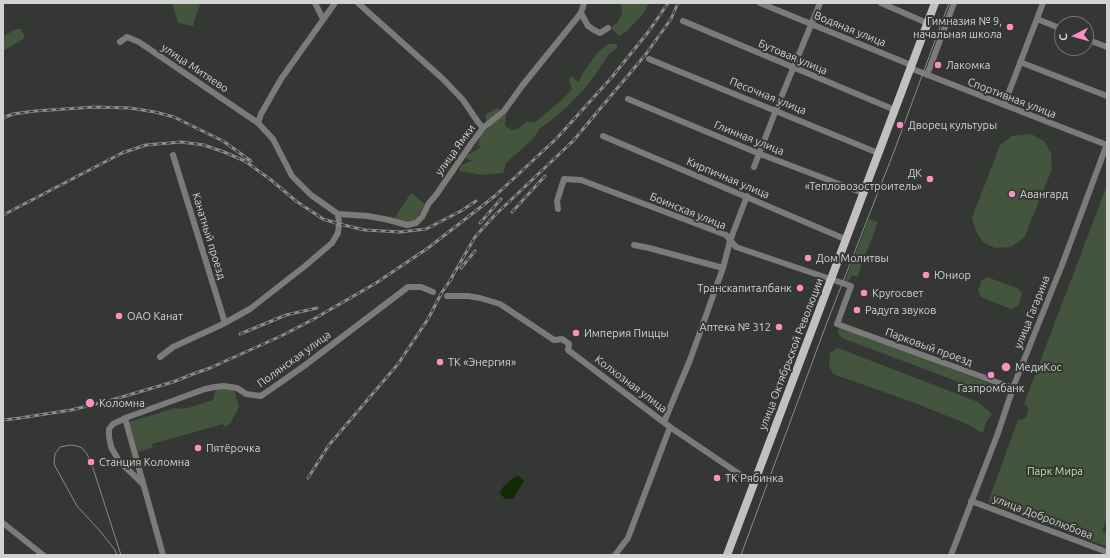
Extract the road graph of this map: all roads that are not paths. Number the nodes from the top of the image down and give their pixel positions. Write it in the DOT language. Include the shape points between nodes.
graph roads {
  1 [pos="315,3"];
  2 [pos="335,3"];
  3 [pos="358,3"];
  4 [pos="584,3"];
  5 [pos="760,3"];
  6 [pos="820,3"];
  7 [pos="881,3"];
  8 [pos="935,3"];
  9 [pos="954,3"];
  10 [pos="1043,3"];
  11 [pos="581,13"];
  12 [pos="323,19"];
  13 [pos="1037,19"];
  14 [pos="683,21"];
  15 [pos="927,23"];
  16 [pos="811,24"];
  17 [pos="1054,26"];
  18 [pos="608,28"];
  19 [pos="120,42"];
  20 [pos="1094,42"];
  21 [pos="1107,47"];
  22 [pos="649,59"];
  23 [pos="1020,62"];
  24 [pos="911,67"];
  25 [pos="793,68"];
  26 [pos="927,75"];
  27 [pos="1107,96"];
  28 [pos="628,99"];
  29 [pos="1004,105"];
  30 [pos="776,110"];
  31 [pos="895,110"];
  32 [pos="258,123"];
  33 [pos="483,128"];
  34 [pos="603,136"];
  35 [pos="1107,145"];
  36 [pos="878,153"];
  37 [pos="760,154"];
  38 [pos="173,155"];
  39 [pos="754,167"];
  40 [pos="863,193"];
  41 [pos="747,196"];
  42 [pos="558,209"];
  43 [pos="338,214"];
  44 [pos="846,239"];
  45 [pos="730,241"];
  46 [pos="634,245"];
  47 [pos="723,268"];
  48 [pos="830,279"];
  49 [pos="433,292"];
  50 [pos="447,296"];
  51 [pos="226,323"];
  52 [pos="837,324"];
  53 [pos="160,357"];
  54 [pos="1013,388"];
  55 [pos="125,418"];
  56 [pos="664,422"];
  57 [pos="670,427"];
  58 [pos="143,484"];
  59 [pos="754,484"];
  60 [pos="971,501"];
  61 [pos="3,523"];
  62 [pos="1107,552"];
  63 [pos="43,555"];
  64 [pos="163,555"];
  65 [pos="615,555"];
  66 [pos="727,555"];
  67 [pos="951,555"];
  1 -- 12 [label="street"];
  2 -- 12 [label="street"];
  3 -- 33 [label="street" via="443,79 463,100"];
  4 -- 11 [label="street, улица Ямки"];
  5 -- 16 [label="street, Водяная улица"];
  6 -- 16 [label="street"];
  7 -- 15 [label="street"];
  8 -- 15 [label="main road, улица Октябрьской Революции"];
  9 -- 26 [label="street"];
  10 -- 13 [label="street"];
  11 -- 18 [label="street" via="588,26 594,30 600,33"];
  11 -- 33 [label="street, улица Ямки" via="504,111"];
  12 -- 32 [label="street" via="281,79"];
  13 -- 17 [label="street"];
  13 -- 23 [label="street"];
  14 -- 25 [label="street, Бутовая улица"];
  15 -- 24 [label="main road, улица Октябрьской Революции"];
  16 -- 24 [label="street, Водяная улица"];
  16 -- 25 [label="street"];
  19 -- 32 [label="street, улица Митяево" via="127,37 139,42"];
  20 -- 21 [label="street"];
  22 -- 30 [label="street, Песочная улица"];
  23 -- 27 [label="street"];
  23 -- 29 [label="street"];
  24 -- 26 [label="street, Спортивная улица"];
  24 -- 31 [label="main road, улица Октябрьской Революции"];
  25 -- 30 [label="street"];
  25 -- 31 [label="street, Бутовая улица"];
  26 -- 29 [label="street, Спортивная улица"];
  28 -- 37 [label="street, Глинная улица"];
  29 -- 35 [label="street, Спортивная улица"];
  30 -- 36 [label="street, Песочная улица"];
  30 -- 37 [label="street"];
  31 -- 36 [label="main road, улица Октябрьской Революции"];
  32 -- 43 [label="street, улица Митяево" via="273,139 292,176 311,195"];
  33 -- 43 [label="street, улица Ямки" via="416,223 407,225 368,216"];
  34 -- 41 [label="street, Кирпичная улица"];
  35 -- 54 [label="street, улица Гагарина"];
  36 -- 40 [label="main road, улица Октябрьской Революции"];
  37 -- 39 [label="street"];
  37 -- 40 [label="street, Глинная улица"];
  38 -- 51 [label="street, Канатный проезд"];
  40 -- 44 [label="main road, улица Октябрьской Революции"];
  41 -- 44 [label="street, Кирпичная улица"];
  41 -- 45 [label="street"];
  42 -- 45 [label="street, Боинская улица" via="557,201 564,179 581,180 726,235"];
  43 -- 51 [label="street" via="338,233 332,243 250,309"];
  44 -- 48 [label="main road, улица Октябрьской Революции"];
  45 -- 47 [label="street"];
  45 -- 48 [label="street, Боинская улица" via="736,247"];
  46 -- 47 [label="street"];
  47 -- 56 [label="street" via="690,360"];
  48 -- 52 [label="street, Боинская улица" via="851,286"];
  48 -- 59 [label="main road, улица Октябрьской Революции"];
  49 -- 55 [label="street, Полянская улица" via="421,287 408,287 261,396 246,394 237,388 215,387"];
  50 -- 56 [label="street, Колхозная улица" via="474,297 500,304 554,340 562,339 569,344 568,350"];
  51 -- 53 [label="street" via="174,347"];
  52 -- 54 [label="street, Парковый проезд"];
  54 -- 60 [label="street, улица Гагарина"];
  55 -- 58 [label="street"];
  55 -- 58 [label="street, Полянская улица" via="113,424 108,436 119,461"];
  56 -- 57 [label="street, Колхозная улица"];
  57 -- 59 [label="street, Колхозная улица"];
  57 -- 65 [label="street" via="628,538"];
  58 -- 64 [label="street"];
  59 -- 66 [label="main road, улица Октябрьской Революции"];
  60 -- 62 [label="street, улица Добролюбова"];
  60 -- 67 [label="street, улица Гагарина"];
  61 -- 63 [label="street"];
}
